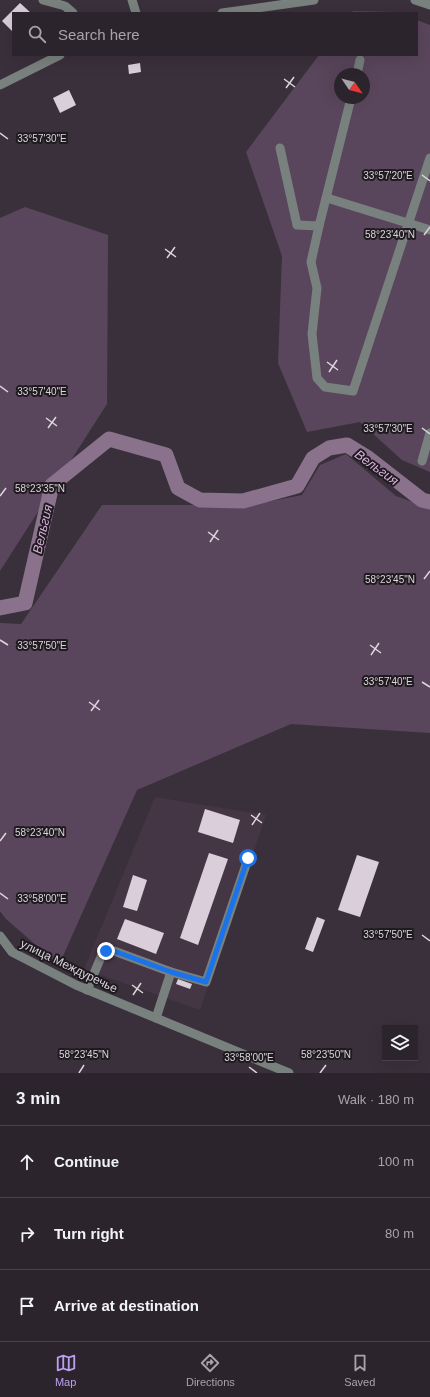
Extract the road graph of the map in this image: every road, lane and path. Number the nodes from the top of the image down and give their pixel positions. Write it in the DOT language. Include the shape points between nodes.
graph roads {
  1 [pos="43,0"];
  2 [pos="132,0"];
  3 [pos="314,0"];
  4 [pos="415,0"];
  5 [pos="430,5"];
  6 [pos="72,12"];
  7 [pos="136,12"];
  8 [pos="229,12"];
  9 [pos="58,56"];
  10 [pos="360,60"];
  11 [pos="358,68"];
  12 [pos="0,85"];
  13 [pos="350,104"];
  14 [pos="280,148"];
  15 [pos="430,158"];
  16 [pos="327,198"];
  17 [pos="409,224"];
  18 [pos="319,226"];
  19 [pos="430,230"];
  20 [pos="430,433"];
  21 [pos="422,461"];
  22 [pos="248,858"];
  23 [pos="0,936"];
  24 [pos="171,972"];
  25 [pos="87,990"];
  26 [pos="156,1018"];
  27 [pos="289,1073"];
  1 -- 6 [label="street" via="65,6"];
  2 -- 7 [label="street"];
  3 -- 8 [label="street"];
  4 -- 5 [label="street"];
  9 -- 12 [label="street"];
  10 -- 11 [label="street"];
  13 -- 16 [label="street"];
  14 -- 18 [label="street" via="297,225"];
  15 -- 17 [label="street"];
  16 -- 17 [label="street"];
  16 -- 18 [label="street"];
  17 -- 18 [label="street" via="353,391 325,387 317,378 312,334 317,288 311,262"];
  17 -- 19 [label="street"];
  20 -- 21 [label="street"];
  22 -- 24 [label="street" via="206,982"];
  23 -- 25 [label="street, улица Междуречье" via="12,952"];
  24 -- 25 [label="street" via="114,951 106,951"];
  24 -- 26 [label="street"];
  25 -- 26 [label="street, улица Междуречье"];
  26 -- 27 [label="street, улица Междуречье"];
}
